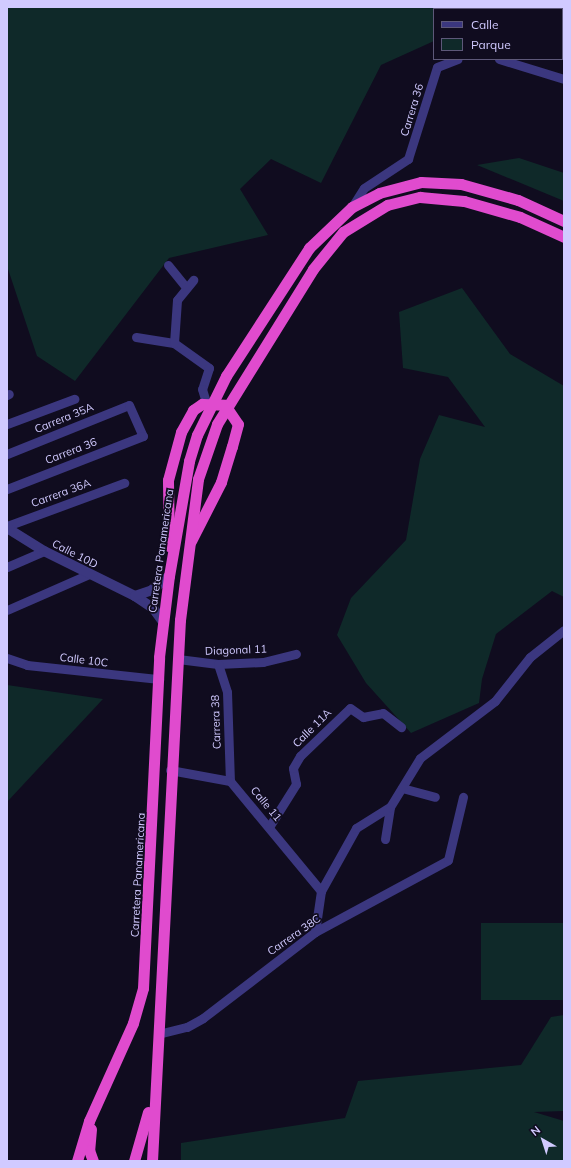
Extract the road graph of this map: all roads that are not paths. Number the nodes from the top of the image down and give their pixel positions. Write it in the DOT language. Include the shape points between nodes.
graph roads {
  1 [pos="455,60"];
  2 [pos="502,60"];
  3 [pos="564,79"];
  4 [pos="352,207"];
  5 [pos="564,221"];
  6 [pos="564,237"];
  7 [pos="168,265"];
  8 [pos="193,280"];
  9 [pos="185,286"];
  10 [pos="136,337"];
  11 [pos="174,343"];
  12 [pos="74,399"];
  13 [pos="129,406"];
  14 [pos="209,410"];
  15 [pos="7,424"];
  16 [pos="7,454"];
  17 [pos="124,483"];
  18 [pos="7,489"];
  19 [pos="7,527"];
  20 [pos="188,546"];
  21 [pos="44,551"];
  22 [pos="7,567"];
  23 [pos="169,571"];
  24 [pos="89,574"];
  25 [pos="135,596"];
  26 [pos="7,610"];
  27 [pos="164,623"];
  28 [pos="564,630"];
  29 [pos="296,654"];
  30 [pos="7,658"];
  31 [pos="178,659"];
  32 [pos="218,664"];
  33 [pos="159,679"];
  34 [pos="401,727"];
  35 [pos="170,770"];
  36 [pos="230,781"];
  37 [pos="402,788"];
  38 [pos="435,797"];
  39 [pos="463,797"];
  40 [pos="390,807"];
  41 [pos="269,827"];
  42 [pos="385,839"];
  43 [pos="321,891"];
  44 [pos="315,932"];
  45 [pos="158,1034"];
  46 [pos="156,1076"];
  47 [pos="99,1102"];
  48 [pos="77,1161"];
  49 [pos="93,1161"];
  50 [pos="134,1161"];
  51 [pos="152,1161"];
  1 -- 4 [label="street, Carrera 36" via="437,67 408,159 364,188"];
  2 -- 3 [label="street"];
  4 -- 5 [label="highway, Carretera Panamericana" via="394,187 441,182 488,190"];
  4 -- 14 [label="highway, Carretera Panamericana" via="309,248 226,376"];
  6 -- 20 [label="highway" via="520,218 445,198 400,200 343,232 313,269 217,424 198,478"];
  7 -- 9 [label="street"];
  8 -- 9 [label="street"];
  9 -- 11 [label="street" via="175,310"];
  10 -- 11 [label="street"];
  11 -- 14 [label="street" via="209,368 202,390"];
  12 -- 15 [label="street"];
  13 -- 16 [label="street, Carrera 35A"];
  13 -- 18 [label="street, Carrera 36" via="143,436"];
  14 -- 23 [label="highway, Carretera Panamericana" via="189,461"];
  17 -- 19 [label="street, Carrera 36A"];
  19 -- 21 [label="street, Calle 10D"];
  20 -- 23 [label="highway, bridge" via="209,508 232,448 238,424 233,413 219,403 202,404 193,410 181,432 168,480"];
  20 -- 31 [label="highway"];
  21 -- 22 [label="street"];
  21 -- 24 [label="street, Calle 10D"];
  23 -- 25 [label="street" via="152,590"];
  23 -- 27 [label="highway, Carretera Panamericana"];
  24 -- 25 [label="street, Calle 10D"];
  24 -- 26 [label="street"];
  25 -- 27 [label="street, Calle 10D" via="152,608"];
  27 -- 33 [label="highway, Carretera Panamericana"];
  28 -- 37 [label="street" via="530,657 495,701 420,758"];
  29 -- 32 [label="street, Diagonal 11" via="263,662"];
  30 -- 33 [label="street, Calle 10C" via="27,665"];
  31 -- 32 [label="street, Diagonal 11"];
  31 -- 35 [label="highway"];
  32 -- 36 [label="street, Carrera 38" via="227,692"];
  33 -- 47 [label="highway, Carretera Panamericana" via="145,979 133,1023"];
  34 -- 41 [label="street, Calle 11A" via="383,714 363,717 350,708 300,756 293,768 296,784"];
  35 -- 36 [label="street"];
  35 -- 45 [label="highway"];
  36 -- 41 [label="street, Calle 11"];
  37 -- 38 [label="street"];
  37 -- 40 [label="street"];
  39 -- 44 [label="street, Carrera 38C" via="448,860"];
  40 -- 42 [label="street"];
  40 -- 43 [label="street" via="356,828"];
  41 -- 43 [label="street, Calle 11"];
  43 -- 44 [label="street"];
  44 -- 45 [label="street, Carrera 38C" via="203,1018 187,1027"];
  45 -- 46 [label="highway"];
  46 -- 50 [label="highway"];
  46 -- 51 [label="highway"];
  47 -- 48 [label="highway, Carretera Panamericana"];
  47 -- 49 [label="highway" via="89,1140"];
}
